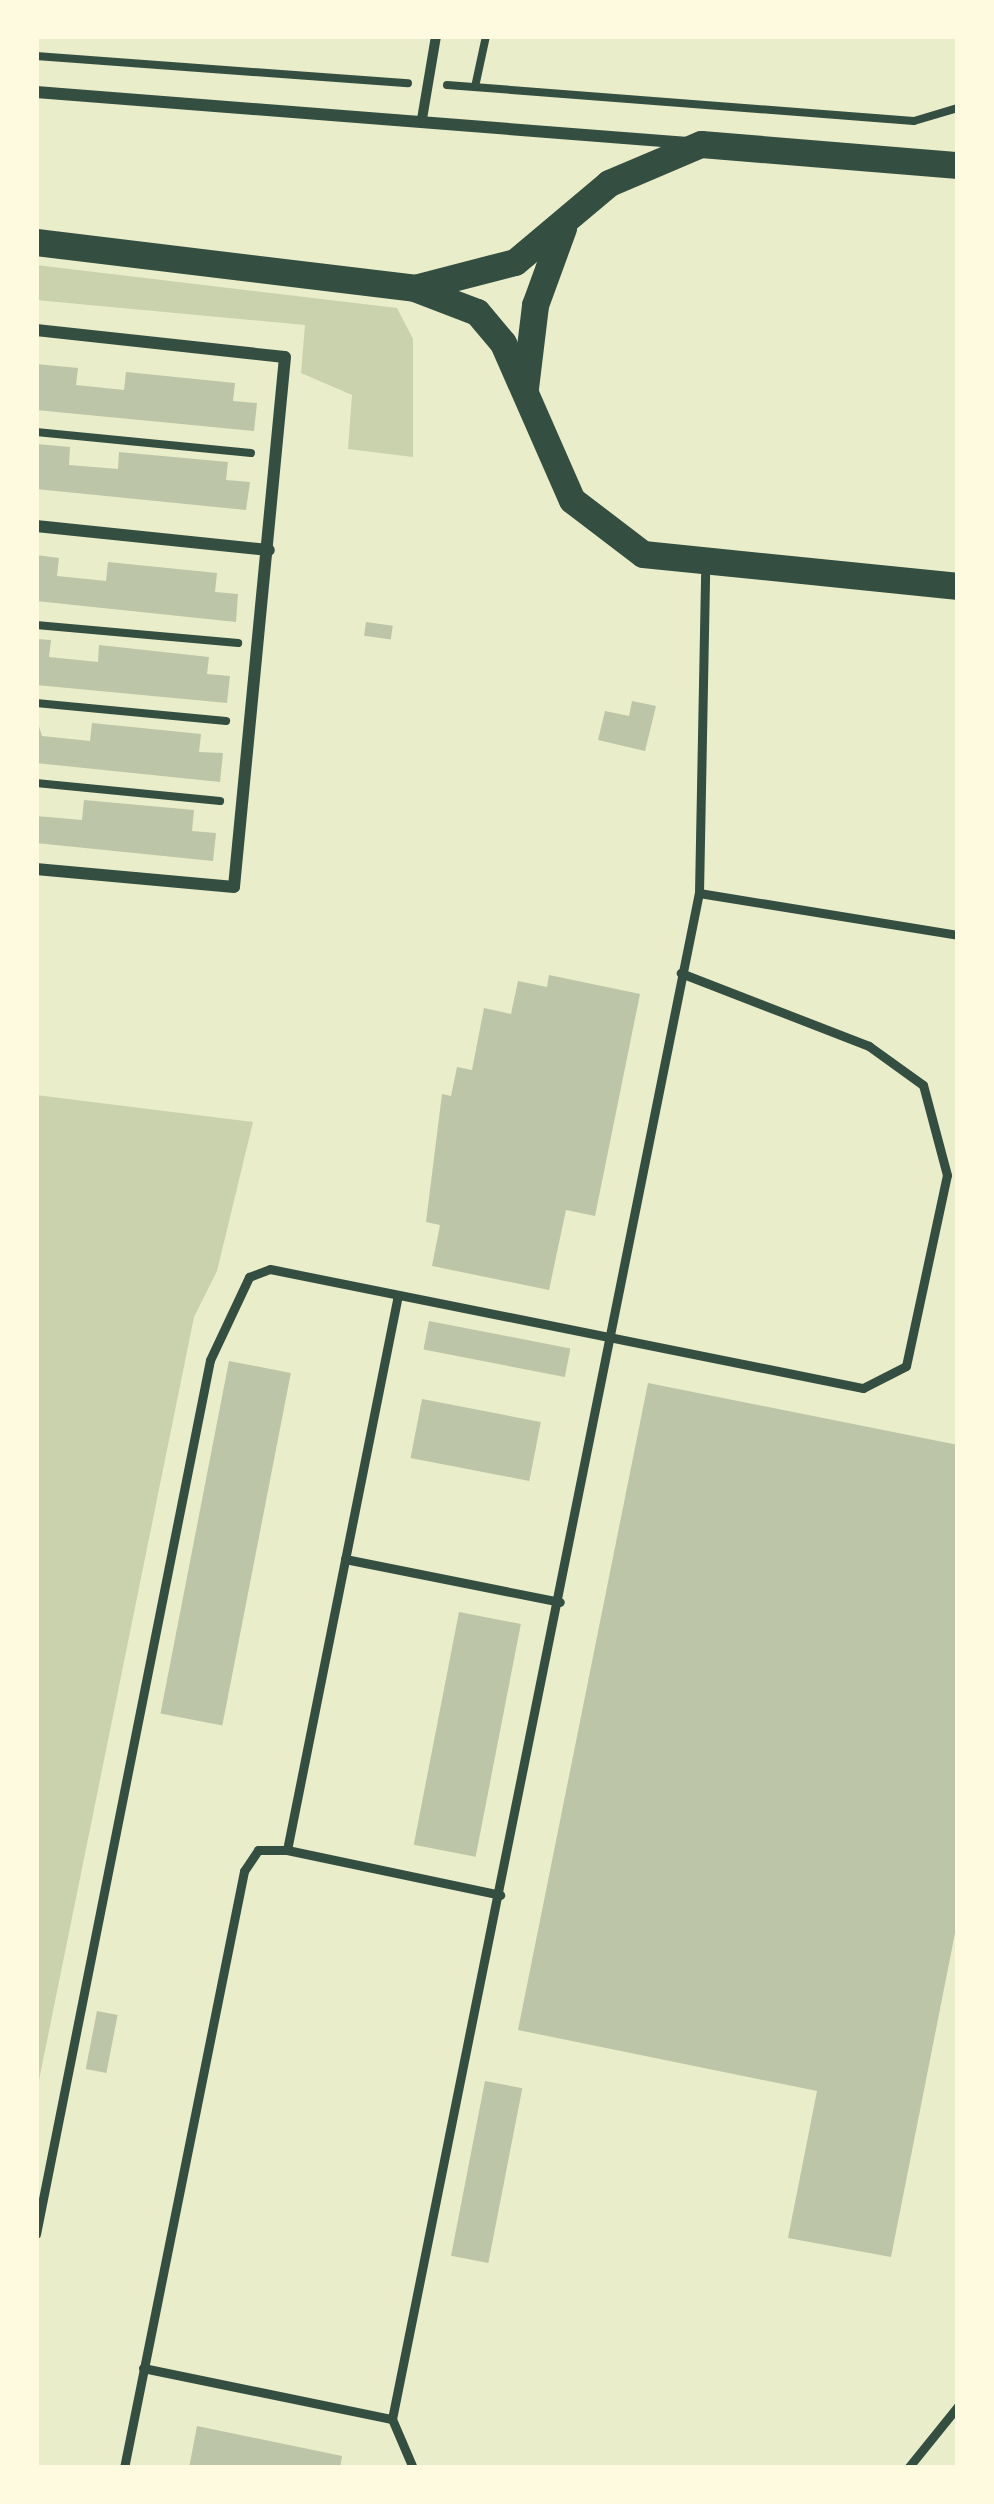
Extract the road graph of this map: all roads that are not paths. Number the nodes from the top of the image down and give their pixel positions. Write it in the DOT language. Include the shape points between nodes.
graph roads {
  1 [pos="436,36"];
  2 [pos="36,92"];
  3 [pos="422,119"];
  4 [pos="701,145"];
  5 [pos="958,165"];
  6 [pos="563,228"];
  7 [pos="36,242"];
  8 [pos="414,288"];
  9 [pos="36,330"];
  10 [pos="525,392"];
  11 [pos="36,526"];
  12 [pos="269,550"];
  13 [pos="705,568"];
  14 [pos="958,586"];
  15 [pos="36,868"];
  16 [pos="699,893"];
  17 [pos="958,935"];
  18 [pos="681,973"];
  19 [pos="398,1294"];
  20 [pos="613,1336"];
  21 [pos="345,1559"];
  22 [pos="560,1602"];
  23 [pos="287,1850"];
  24 [pos="500,1895"];
  25 [pos="36,2234"];
  26 [pos="143,2368"];
  27 [pos="958,2406"];
  28 [pos="392,2420"];
  29 [pos="124,2468"];
  30 [pos="413,2468"];
  31 [pos="908,2468"];
  1 -- 3 [label="street"];
  2 -- 3 [label="street"];
  3 -- 4 [label="street"];
  4 -- 5 [label="main road"];
  4 -- 6 [label="main road" via="609,183"];
  6 -- 8 [label="main road" via="479,277"];
  6 -- 10 [label="main road" via="536,305"];
  7 -- 8 [label="main road"];
  8 -- 10 [label="main road" via="477,312"];
  9 -- 12 [label="street" via="285,357"];
  10 -- 13 [label="main road" via="572,500 643,554"];
  11 -- 12 [label="street"];
  12 -- 15 [label="street" via="234,887"];
  13 -- 14 [label="main road"];
  13 -- 16 [label="lane"];
  16 -- 17 [label="lane"];
  16 -- 18 [label="lane"];
  18 -- 20 [label="lane"];
  18 -- 20 [label="lane" via="899,1063 938,1114 947,1175 896,1380 862,1388"];
  19 -- 20 [label="lane"];
  19 -- 21 [label="lane"];
  19 -- 25 [label="lane" via="258,1270 210,1360"];
  20 -- 22 [label="lane"];
  21 -- 22 [label="lane"];
  21 -- 23 [label="lane"];
  22 -- 24 [label="lane"];
  23 -- 24 [label="lane"];
  23 -- 26 [label="lane" via="258,1850 244,1871"];
  24 -- 28 [label="lane"];
  26 -- 28 [label="lane"];
  26 -- 29 [label="lane"];
  27 -- 31 [label="lane"];
  28 -- 30 [label="lane"];
}
